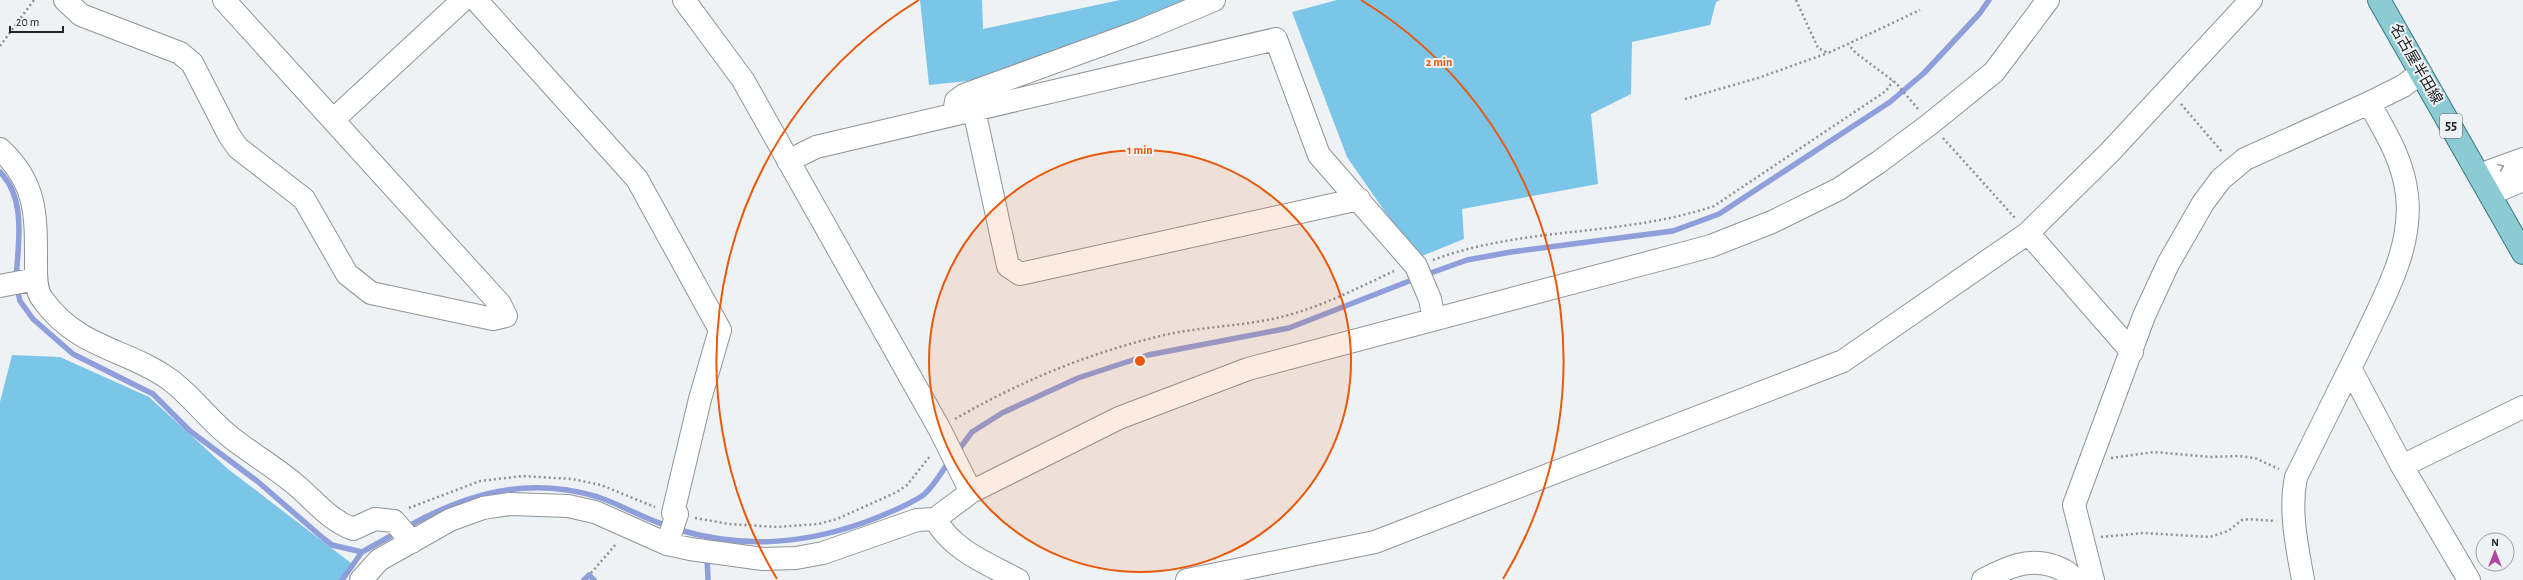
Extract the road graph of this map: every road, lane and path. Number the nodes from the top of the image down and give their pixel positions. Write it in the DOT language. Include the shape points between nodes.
graph roads {
  1 [pos="34,0"];
  2 [pos="65,0"];
  3 [pos="224,0"];
  4 [pos="463,0"];
  5 [pos="476,0"];
  6 [pos="684,0"];
  7 [pos="1214,0"];
  8 [pos="1796,0"];
  9 [pos="2048,0"];
  10 [pos="2251,0"];
  11 [pos="2379,0"];
  12 [pos="1848,44"];
  13 [pos="0,46"];
  14 [pos="1828,53"];
  15 [pos="2421,73"];
  16 [pos="1893,81"];
  17 [pos="2168,90"];
  18 [pos="1685,99"];
  19 [pos="2369,103"];
  20 [pos="964,112"];
  21 [pos="333,120"];
  22 [pos="0,149"];
  23 [pos="2523,158"];
  24 [pos="788,161"];
  25 [pos="2233,169"];
  26 [pos="2479,175"];
  27 [pos="2523,180"];
  28 [pos="2490,194"];
  29 [pos="1359,199"];
  30 [pos="2028,233"];
  31 [pos="2523,253"];
  32 [pos="1414,264"];
  33 [pos="32,281"];
  34 [pos="3,285"];
  35 [pos="1432,309"];
  36 [pos="2132,352"];
  37 [pos="2350,368"];
  38 [pos="2523,407"];
  39 [pos="944,439"];
  40 [pos="2090,459"];
  41 [pos="2402,466"];
  42 [pos="2296,477"];
  43 [pos="971,492"];
  44 [pos="675,517"];
  45 [pos="935,519"];
  46 [pos="2294,522"];
  47 [pos="630,527"];
  48 [pos="405,534"];
  49 [pos="2083,542"];
  50 [pos="667,544"];
  51 [pos="592,573"];
  52 [pos="361,580"];
  53 [pos="1018,580"];
  54 [pos="1187,580"];
  55 [pos="1983,580"];
  56 [pos="2073,580"];
  57 [pos="2093,580"];
  58 [pos="2302,580"];
  59 [pos="2469,580"];
  1 -- 13 [label="path"];
  2 -- 21 [label="street" via="81,14 180,53 192,63 238,148 304,199 347,274 371,293 492,319 506,316 500,304"];
  3 -- 21 [label="street"];
  4 -- 21 [label="street"];
  5 -- 44 [label="street" via="637,179 720,330 700,399 673,513"];
  6 -- 24 [label="street" via="743,80"];
  7 -- 20 [label="street" via="1140,31 964,95 956,101"];
  8 -- 14 [label="path" via="1818,48"];
  9 -- 35 [label="street" via="1994,72 1930,124 1839,189 1772,222 1711,246"];
  10 -- 17 [label="street"];
  11 -- 15 [label="main road, 名古屋半田線 / 55"];
  12 -- 14 [label="path"];
  14 -- 18 [label="path" via="1758,78"];
  15 -- 19 [label="street" via="2403,86"];
  15 -- 26 [label="main road, 名古屋半田線 / 55"];
  16 -- 32 [label="path" via="1886,91 1714,206 1687,215 1645,223 1515,238"];
  17 -- 25 [label="path" via="2218,146"];
  17 -- 30 [label="street"];
  19 -- 25 [label="street" via="2280,142 2245,159"];
  19 -- 37 [label="street" via="2396,150 2403,171 2408,220 2392,281"];
  20 -- 24 [label="street" via="816,147"];
  20 -- 29 [label="street" via="1276,39 1319,155"];
  20 -- 29 [label="street" via="1008,266 1020,274"];
  22 -- 33 [label="street" via="21,172 36,214"];
  26 -- 23 [label="street, one-way"];
  24 -- 39 [label="street"];
  25 -- 36 [label="street" via="2221,179 2204,203 2168,264 2144,316"];
  26 -- 28 [label="main road, 名古屋半田線 / 55"];
  27 -- 28 [label="street"];
  28 -- 31 [label="main road, 名古屋半田線 / 55"];
  29 -- 32 [label="street"];
  30 -- 36 [label="street"];
  30 -- 54 [label="street" via="1843,361 1375,542"];
  32 -- 35 [label="street"];
  32 -- 39 [label="path" via="1339,297 1285,316 1158,336 1061,366 998,394"];
  33 -- 34 [label="street"];
  33 -- 48 [label="street" via="42,299 80,336 170,380 224,432 296,485 335,521 353,529 375,519 384,518"];
  35 -- 43 [label="street" via="1189,390 1119,418"];
  36 -- 40 [label="street"];
  37 -- 41 [label="street"];
  37 -- 42 [label="street"];
  38 -- 41 [label="street"];
  39 -- 43 [label="street"];
  39 -- 44 [label="path" via="902,489 837,519 818,524 777,527"];
  40 -- 42 [label="path" via="2154,452 2211,457 2238,456 2255,458"];
  40 -- 49 [label="street" via="2074,504"];
  41 -- 59 [label="street"];
  42 -- 46 [label="street"];
  43 -- 45 [label="street"];
  44 -- 50 [label="street"];
  45 -- 50 [label="street" via="917,520 823,553 796,558 763,559"];
  45 -- 53 [label="street" via="943,533 960,548"];
  46 -- 49 [label="path" via="2249,519 2216,536 2144,533 2099,537"];
  46 -- 58 [label="street"];
  47 -- 48 [label="street" via="595,512 568,506 510,504 483,508"];
  47 -- 50 [label="street"];
  47 -- 51 [label="path"];
  48 -- 52 [label="street"];
  49 -- 57 [label="street"];
  55 -- 56 [label="street" via="2005,568 2035,562 2062,568"];
}
